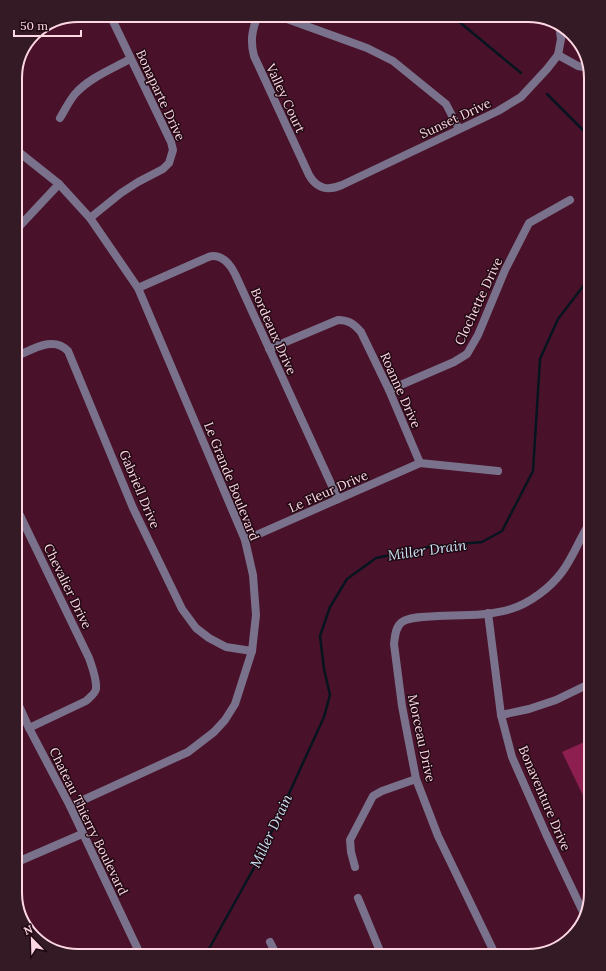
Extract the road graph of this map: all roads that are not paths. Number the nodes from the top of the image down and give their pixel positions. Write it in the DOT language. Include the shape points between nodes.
graph roads {
  1 [pos="113,22"];
  2 [pos="256,22"];
  3 [pos="295,22"];
  4 [pos="560,32"];
  5 [pos="558,55"];
  6 [pos="130,59"];
  7 [pos="583,67"];
  8 [pos="60,118"];
  9 [pos="459,129"];
  10 [pos="22,155"];
  11 [pos="59,184"];
  12 [pos="318,186"];
  13 [pos="570,200"];
  14 [pos="90,218"];
  15 [pos="22,224"];
  16 [pos="138,288"];
  17 [pos="269,349"];
  18 [pos="22,355"];
  19 [pos="390,390"];
  20 [pos="420,464"];
  21 [pos="498,471"];
  22 [pos="338,499"];
  23 [pos="22,520"];
  24 [pos="584,533"];
  25 [pos="245,540"];
  26 [pos="488,613"];
  27 [pos="252,651"];
  28 [pos="584,686"];
  29 [pos="22,712"];
  30 [pos="501,715"];
  31 [pos="29,728"];
  32 [pos="416,779"];
  33 [pos="70,806"];
  34 [pos="82,834"];
  35 [pos="22,861"];
  36 [pos="355,868"];
  37 [pos="358,898"];
  38 [pos="582,909"];
  39 [pos="270,942"];
  40 [pos="137,949"];
  41 [pos="274,949"];
  42 [pos="379,949"];
  43 [pos="493,949"];
  1 -- 6 [label="street, Bonaparte Drive"];
  2 -- 12 [label="street, Valley Court" via="251,38 254,56 309,175"];
  3 -- 9 [label="street" via="367,48 393,61 446,104"];
  4 -- 5 [label="street"];
  5 -- 7 [label="street"];
  5 -- 9 [label="street, Sunset Drive" via="521,97"];
  6 -- 8 [label="street" via="85,85 75,94"];
  6 -- 14 [label="street, Bonaparte Drive" via="171,142 172,157 163,168 138,182"];
  9 -- 12 [label="street, Sunset Drive" via="336,188"];
  10 -- 11 [label="street, Le Grande Boulevard"];
  11 -- 14 [label="street, Le Grande Boulevard"];
  11 -- 15 [label="street"];
  13 -- 19 [label="street, Clochette Drive" via="529,223 467,354"];
  14 -- 16 [label="street, Le Grande Boulevard"];
  16 -- 17 [label="street, Bordeaux Drive" via="204,259 214,256 224,260 236,274"];
  16 -- 25 [label="street, Le Grande Boulevard"];
  17 -- 19 [label="street, Roanne Drive" via="338,320 347,320 358,328"];
  17 -- 22 [label="street, Bordeaux Drive"];
  18 -- 27 [label="street, Gabriell Drive" via="45,344 63,346 68,351 133,508 182,609 196,628 209,638 226,647"];
  19 -- 20 [label="street, Roanne Drive"];
  20 -- 21 [label="street"];
  20 -- 22 [label="street, Le Fleur Drive"];
  22 -- 25 [label="street, Le Fleur Drive"];
  23 -- 31 [label="street, Chevalier Drive" via="93,669 96,690 86,701"];
  24 -- 26 [label="street, Morceau Drive" via="562,572 547,587 529,600 511,608"];
  25 -- 27 [label="street, Le Grande Boulevard" via="253,575 256,610"];
  26 -- 30 [label="street, Bonaventure Drive"];
  26 -- 32 [label="street, Morceau Drive" via="409,619 396,629 394,644 402,706"];
  27 -- 33 [label="street, Le Grande Boulevard" via="235,704 225,720 208,737 188,752"];
  28 -- 30 [label="street" via="556,700"];
  29 -- 31 [label="street, Chateau Thierry Boulevard"];
  30 -- 38 [label="street, Bonaventure Drive" via="512,757"];
  31 -- 33 [label="street, Chateau Thierry Boulevard"];
  32 -- 36 [label="street" via="373,796 350,840"];
  32 -- 43 [label="street, Morceau Drive" via="438,836"];
  33 -- 34 [label="street, Chateau Thierry Boulevard"];
  34 -- 35 [label="street"];
  34 -- 40 [label="street, Chateau Thierry Boulevard"];
  37 -- 42 [label="street"];
  39 -- 41 [label="street"];
}
